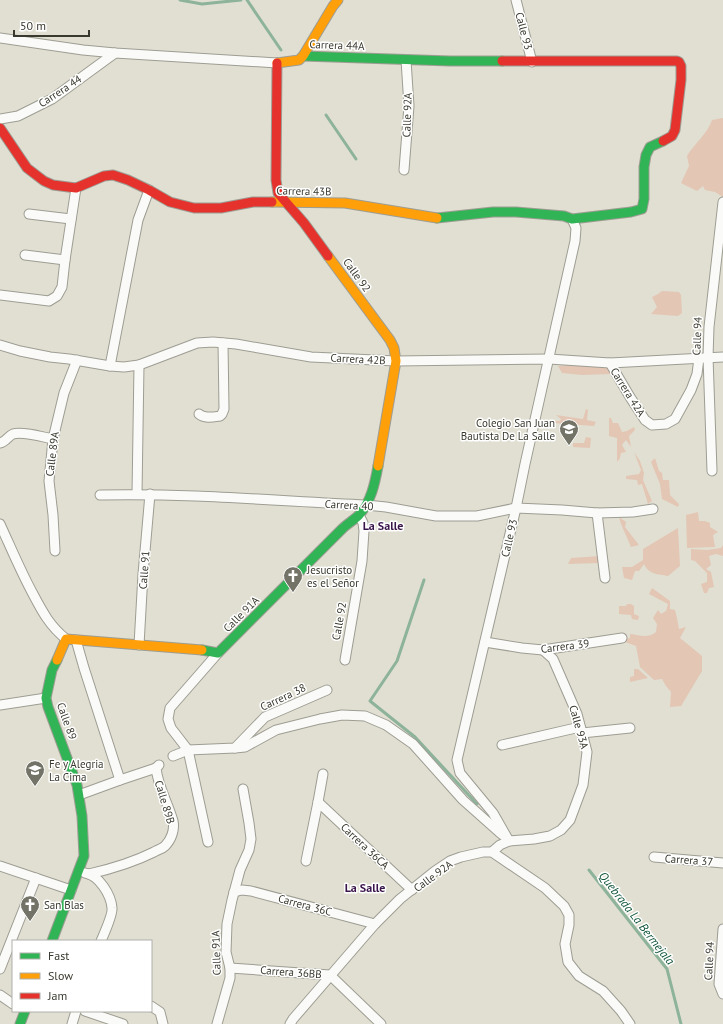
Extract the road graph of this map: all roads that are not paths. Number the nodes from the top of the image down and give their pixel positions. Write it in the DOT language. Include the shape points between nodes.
graph roads {
  1 [pos="338,0"];
  2 [pos="516,0"];
  3 [pos="0,38"];
  4 [pos="114,54"];
  5 [pos="303,56"];
  6 [pos="406,60"];
  7 [pos="532,62"];
  8 [pos="277,63"];
  9 [pos="0,119"];
  10 [pos="0,128"];
  11 [pos="404,170"];
  12 [pos="276,180"];
  13 [pos="76,188"];
  14 [pos="148,189"];
  15 [pos="263,202"];
  16 [pos="285,202"];
  17 [pos="309,202"];
  18 [pos="723,202"];
  19 [pos="642,209"];
  20 [pos="29,214"];
  21 [pos="71,218"];
  22 [pos="572,219"];
  23 [pos="304,222"];
  24 [pos="25,255"];
  25 [pos="65,260"];
  26 [pos="0,295"];
  27 [pos="223,343"];
  28 [pos="0,346"];
  29 [pos="723,357"];
  30 [pos="704,358"];
  31 [pos="549,359"];
  32 [pos="77,360"];
  33 [pos="396,361"];
  34 [pos="610,363"];
  35 [pos="139,365"];
  36 [pos="110,366"];
  37 [pos="199,414"];
  38 [pos="53,439"];
  39 [pos="0,443"];
  40 [pos="712,471"];
  41 [pos="136,494"];
  42 [pos="150,494"];
  43 [pos="100,495"];
  44 [pos="366,506"];
  45 [pos="516,508"];
  46 [pos="652,509"];
  47 [pos="597,513"];
  48 [pos="358,515"];
  49 [pos="0,524"];
  50 [pos="55,551"];
  51 [pos="605,578"];
  52 [pos="622,638"];
  53 [pos="71,640"];
  54 [pos="485,642"];
  55 [pos="140,645"];
  56 [pos="543,650"];
  57 [pos="218,653"];
  58 [pos="345,660"];
  59 [pos="328,690"];
  60 [pos="46,698"];
  61 [pos="0,705"];
  62 [pos="630,728"];
  63 [pos="581,730"];
  64 [pos="502,744"];
  65 [pos="235,748"];
  66 [pos="188,750"];
  67 [pos="173,756"];
  68 [pos="323,774"];
  69 [pos="120,780"];
  70 [pos="243,789"];
  71 [pos="79,796"];
  72 [pos="318,802"];
  73 [pos="508,840"];
  74 [pos="208,842"];
  75 [pos="492,852"];
  76 [pos="654,857"];
  77 [pos="306,861"];
  78 [pos="723,863"];
  79 [pos="0,866"];
  80 [pos="78,871"];
  81 [pos="89,874"];
  82 [pos="36,878"];
  83 [pos="71,890"];
  84 [pos="412,890"];
  85 [pos="234,892"];
  86 [pos="375,924"];
  87 [pos="723,930"];
  88 [pos="52,940"];
  89 [pos="101,940"];
  90 [pos="230,968"];
  91 [pos="0,969"];
  92 [pos="330,975"];
  93 [pos="723,994"];
  94 [pos="0,995"];
  95 [pos="12,1003"];
  96 [pos="152,1007"];
  97 [pos="25,1012"];
  98 [pos="76,1012"];
  99 [pos="88,1012"];
  100 [pos="20,1024"];
  101 [pos="72,1024"];
  102 [pos="123,1024"];
  103 [pos="163,1024"];
  104 [pos="218,1024"];
  105 [pos="290,1024"];
  106 [pos="381,1024"];
  107 [pos="630,1024"];
  1 -- 5 [label="street"];
  2 -- 7 [label="street, Calle 93"];
  3 -- 4 [label="street, Carrera 44A"];
  4 -- 8 [label="street, Carrera 44A"];
  4 -- 9 [label="street, Carrera 44" via="52,99 18,116"];
  5 -- 6 [label="street, Carrera 44A"];
  5 -- 8 [label="street, Carrera 44A" via="299,60"];
  6 -- 7 [label="street, Carrera 44A"];
  6 -- 11 [label="street, Calle 92A" via="409,106"];
  7 -- 19 [label="street, Carrera 44A" via="679,62 681,80 674,130 672,136 648,148 645,155"];
  8 -- 12 [label="street, Calle 92"];
  10 -- 13 [label="street" via="27,168 37,176 53,185"];
  12 -- 15 [label="street"];
  12 -- 16 [label="street, Calle 92" via="278,193"];
  13 -- 14 [label="street, Carrera 43B" via="104,176 113,175"];
  13 -- 21 [label="street"];
  14 -- 15 [label="street, Carrera 43B" via="170,202 194,208 221,208"];
  14 -- 36 [label="street" via="138,220"];
  15 -- 16 [label="street, Carrera 43B"];
  16 -- 17 [label="street, Carrera 43B"];
  16 -- 23 [label="street, Calle 92"];
  17 -- 22 [label="street, Carrera 43B" via="345,203 438,218 516,212"];
  17 -- 23 [label="street"];
  18 -- 30 [label="street, Calle 94"];
  19 -- 22 [label="street, Carrera 43B"];
  20 -- 21 [label="street"];
  21 -- 25 [label="street"];
  22 -- 31 [label="street, Calle 93" via="576,228 576,241"];
  23 -- 33 [label="street, Calle 92" via="390,340"];
  24 -- 25 [label="street"];
  25 -- 26 [label="street" via="62,287 57,296 49,301"];
  27 -- 33 [label="street, Carrera 42B" via="311,357"];
  27 -- 35 [label="street, Carrera 42B" via="197,344"];
  27 -- 37 [label="street" via="224,410 220,416 205,418"];
  28 -- 32 [label="street, Carrera 42B"];
  29 -- 30 [label="street, Carrera 42B"];
  30 -- 34 [label="street, Carrera 42B"];
  30 -- 34 [label="street, Carrera 42A" via="675,419 666,424 652,425 645,420"];
  30 -- 40 [label="street, Calle 94"];
  31 -- 33 [label="street, Carrera 42B"];
  31 -- 34 [label="street, Carrera 42B"];
  31 -- 45 [label="street, Calle 93"];
  32 -- 36 [label="street, Carrera 42B"];
  32 -- 38 [label="street, Calle 89A" via="64,394"];
  33 -- 44 [label="street, Calle 92" via="375,485"];
  35 -- 36 [label="street, Carrera 42B"];
  35 -- 41 [label="street"];
  38 -- 39 [label="street" via="19,433"];
  38 -- 50 [label="street, Calle 89A" via="49,481"];
  41 -- 42 [label="street, Carrera 40"];
  41 -- 43 [label="street, Carrera 40"];
  42 -- 44 [label="street, Carrera 40"];
  42 -- 55 [label="street, Calle 91"];
  44 -- 45 [label="street, Carrera 40" via="436,516 476,516"];
  44 -- 48 [label="street, Calle 91A"];
  45 -- 47 [label="street, Carrera 40"];
  45 -- 54 [label="street, Calle 93"];
  46 -- 47 [label="street, Carrera 40"];
  47 -- 51 [label="street"];
  48 -- 57 [label="street, Calle 91A"];
  48 -- 58 [label="street, Calle 92" via="364,531 362,561"];
  49 -- 53 [label="street" via="23,575 47,619 57,632"];
  52 -- 56 [label="street, Carrera 39"];
  53 -- 55 [label="street"];
  53 -- 60 [label="street, Calle 89" via="52,670"];
  53 -- 69 [label="street" via="84,668"];
  54 -- 56 [label="street, Carrera 39"];
  54 -- 73 [label="street, Calle 93" via="457,760 460,773 493,813"];
  55 -- 57 [label="street"];
  56 -- 63 [label="street, Calle 93A" via="553,659 577,714"];
  57 -- 66 [label="street, Calle 91A" via="170,708 168,719 171,728"];
  59 -- 65 [label="street, Carrera 38" via="265,717"];
  60 -- 61 [label="street"];
  60 -- 71 [label="street, Calle 89"];
  62 -- 63 [label="street"];
  63 -- 64 [label="street"];
  63 -- 73 [label="street, Calle 93A" via="586,752 583,785 570,820 561,830 550,836"];
  65 -- 66 [label="street"];
  65 -- 73 [label="street" via="245,747 276,730 320,719 342,715 365,716 386,725 413,744 463,800"];
  66 -- 67 [label="street"];
  66 -- 74 [label="street"];
  68 -- 72 [label="street"];
  69 -- 71 [label="street"];
  69 -- 81 [label="street, Calle 89B" via="157,766 157,776 173,822 173,830 164,847 145,856"];
  70 -- 85 [label="street, Calle 91A" via="251,839"];
  71 -- 80 [label="street, Calle 89" via="84,856"];
  72 -- 77 [label="street"];
  72 -- 84 [label="street, Carrera 36CA"];
  73 -- 75 [label="street"];
  75 -- 84 [label="street, Calle 92A" via="450,861"];
  75 -- 107 [label="street" via="545,888 564,906 569,915 570,925 565,944 568,962 579,976 603,991"];
  76 -- 78 [label="street, Carrera 37"];
  79 -- 82 [label="street"];
  80 -- 81 [label="street"];
  80 -- 83 [label="street, Calle 89"];
  81 -- 89 [label="street" via="100,881 109,895 113,909"];
  82 -- 83 [label="street"];
  82 -- 91 [label="street"];
  83 -- 88 [label="street, Calle 89"];
  84 -- 86 [label="street, Calle 92A"];
  85 -- 86 [label="street, Carrera 36C" via="251,891"];
  85 -- 90 [label="street, Calle 91A" via="227,924 226,952"];
  86 -- 92 [label="street, Calle 92A"];
  87 -- 93 [label="street, Calle 94" via="719,984"];
  90 -- 92 [label="street, Carrera 36BB"];
  90 -- 104 [label="street, Calle 91A" via="230,978"];
  92 -- 105 [label="street, Calle 92A"];
  92 -- 106 [label="street, Carrera 36BB"];
  94 -- 95 [label="street"];
  96 -- 103 [label="street" via="160,1012"];
  97 -- 100 [label="street"];
  98 -- 101 [label="street"];
  99 -- 102 [label="street"];
}
